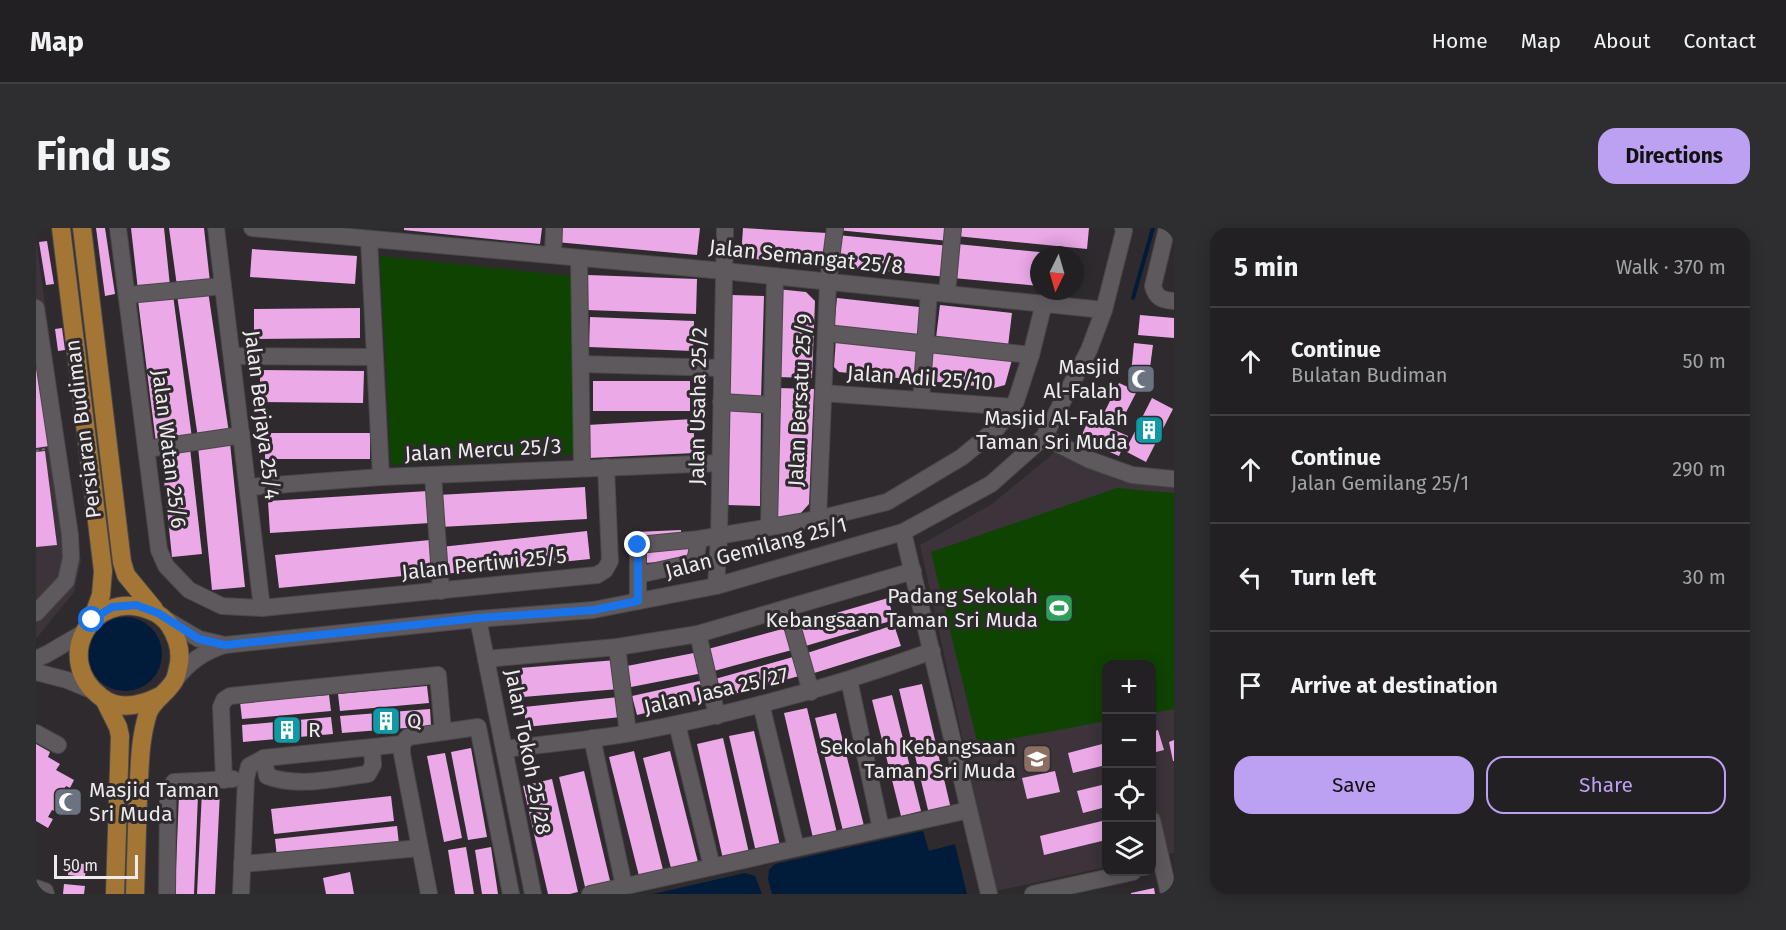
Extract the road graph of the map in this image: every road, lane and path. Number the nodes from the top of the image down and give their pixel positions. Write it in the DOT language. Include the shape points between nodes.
graph roads {
  1 [pos="61,228"];
  2 [pos="82,228"];
  3 [pos="118,228"];
  4 [pos="216,228"];
  5 [pos="252,228"];
  6 [pos="554,228"];
  7 [pos="725,228"];
  8 [pos="835,228"];
  9 [pos="953,228"];
  10 [pos="1123,228"];
  11 [pos="1167,228"];
  12 [pos="378,236"];
  13 [pos="552,255"];
  14 [pos="579,258"];
  15 [pos="724,271"];
  16 [pos="775,276"];
  17 [pos="828,282"];
  18 [pos="223,286"];
  19 [pos="929,292"];
  20 [pos="947,294"];
  21 [pos="127,295"];
  22 [pos="1168,300"];
  23 [pos="1044,303"];
  24 [pos="36,308"];
  25 [pos="1104,310"];
  26 [pos="826,333"];
  27 [pos="38,340"];
  28 [pos="925,343"];
  29 [pos="1031,355"];
  30 [pos="232,356"];
  31 [pos="375,357"];
  32 [pos="581,364"];
  33 [pos="722,368"];
  34 [pos="823,393"];
  35 [pos="921,400"];
  36 [pos="721,402"];
  37 [pos="772,405"];
  38 [pos="1014,407"];
  39 [pos="242,435"];
  40 [pos="1044,437"];
  41 [pos="147,449"];
  42 [pos="720,463"];
  43 [pos="606,467"];
  44 [pos="582,468"];
  45 [pos="434,475"];
  46 [pos="381,477"];
  47 [pos="1174,479"];
  48 [pos="249,487"];
  49 [pos="818,519"];
  50 [pos="769,526"];
  51 [pos="903,532"];
  52 [pos="719,536"];
  53 [pos="699,539"];
  54 [pos="913,571"];
  55 [pos="638,574"];
  56 [pos="716,586"];
  57 [pos="441,591"];
  58 [pos="638,601"];
  59 [pos="262,608"];
  60 [pos="787,608"];
  61 [pos="36,613"];
  62 [pos="161,616"];
  63 [pos="478,618"];
  64 [pos="88,626"];
  65 [pos="698,634"];
  66 [pos="225,645"];
  67 [pos="617,647"];
  68 [pos="932,651"];
  69 [pos="36,659"];
  70 [pos="486,659"];
  71 [pos="36,672"];
  72 [pos="849,680"];
  73 [pos="174,681"];
  74 [pos="811,692"];
  75 [pos="98,695"];
  76 [pos="160,696"];
  77 [pos="761,704"];
  78 [pos="717,716"];
  79 [pos="677,724"];
  80 [pos="443,732"];
  81 [pos="36,733"];
  82 [pos="628,734"];
  83 [pos="591,738"];
  84 [pos="402,744"];
  85 [pos="58,745"];
  86 [pos="372,748"];
  87 [pos="504,749"];
  88 [pos="264,758"];
  89 [pos="246,778"];
  90 [pos="224,780"];
  91 [pos="969,810"];
  92 [pos="1152,822"];
  93 [pos="881,829"];
  94 [pos="420,848"];
  95 [pos="796,848"];
  96 [pos="242,864"];
  97 [pos="1162,865"];
  98 [pos="712,867"];
  99 [pos="1120,876"];
  100 [pos="624,886"];
  101 [pos="36,888"];
  102 [pos="1079,889"];
  103 [pos="46,894"];
  104 [pos="115,894"];
  105 [pos="135,894"];
  106 [pos="167,894"];
  107 [pos="241,894"];
  108 [pos="429,894"];
  109 [pos="511,894"];
  110 [pos="533,894"];
  111 [pos="590,894"];
  112 [pos="989,894"];
  113 [pos="1033,894"];
  114 [pos="1168,894"];
  1 -- 64 [label="main road, Persiaran Budiman" via="103,571 101,595"];
  2 -- 62 [label="main road, Persiaran Budiman" via="122,562 126,576"];
  3 -- 21 [label="street, Jalan Watan 25/6"];
  4 -- 18 [label="street, Jalan Berjaya 25/4"];
  5 -- 12 [label="street, Jalan Semangat 25/8"];
  6 -- 13 [label="street"];
  7 -- 15 [label="street, Jalan Usaha 25/2"];
  8 -- 17 [label="street, Jalan Bersatu 25/9"];
  9 -- 20 [label="street"];
  10 -- 25 [label="street, Jalan Gemilang 25/1"];
  11 -- 22 [label="street" via="1153,286 1155,294"];
  12 -- 13 [label="street, Jalan Semangat 25/8"];
  12 -- 31 [label="street"];
  13 -- 14 [label="street, Jalan Semangat 25/8"];
  14 -- 15 [label="street, Jalan Semangat 25/8"];
  14 -- 32 [label="street"];
  15 -- 16 [label="street, Jalan Semangat 25/8"];
  15 -- 33 [label="street, Jalan Usaha 25/2"];
  16 -- 17 [label="street, Jalan Semangat 25/8"];
  16 -- 37 [label="street"];
  17 -- 19 [label="street, Jalan Semangat 25/8"];
  17 -- 26 [label="street, Jalan Bersatu 25/9"];
  18 -- 21 [label="street"];
  18 -- 30 [label="street, Jalan Berjaya 25/4"];
  19 -- 20 [label="street, Jalan Semangat 25/8"];
  19 -- 28 [label="street"];
  20 -- 23 [label="street, Jalan Semangat 25/8"];
  21 -- 41 [label="street, Jalan Watan 25/6"];
  23 -- 25 [label="street, Jalan Semangat 25/8"];
  23 -- 29 [label="street"];
  24 -- 27 [label="street"];
  25 -- 40 [label="street, Jalan Gemilang 25/1" via="1089,350"];
  26 -- 28 [label="street"];
  26 -- 34 [label="street, Jalan Bersatu 25/9"];
  27 -- 61 [label="street" via="71,558 66,581"];
  28 -- 29 [label="street"];
  28 -- 35 [label="street"];
  29 -- 38 [label="street"];
  30 -- 31 [label="street"];
  30 -- 39 [label="street, Jalan Berjaya 25/4"];
  31 -- 46 [label="street"];
  32 -- 33 [label="street"];
  32 -- 44 [label="street"];
  33 -- 36 [label="street, Jalan Usaha 25/2"];
  34 -- 35 [label="street, Jalan Adil 25/10"];
  34 -- 49 [label="street, Jalan Bersatu 25/9"];
  35 -- 38 [label="street, Jalan Adil 25/10"];
  36 -- 37 [label="street"];
  36 -- 42 [label="street, Jalan Usaha 25/2"];
  37 -- 50 [label="street"];
  38 -- 49 [label="street" via="997,428 962,457 887,502"];
  39 -- 41 [label="street"];
  39 -- 48 [label="street, Jalan Berjaya 25/4"];
  40 -- 47 [label="street" via="1132,475"];
  40 -- 51 [label="street, Jalan Gemilang 25/1" via="991,484"];
  41 -- 59 [label="street, Jalan Watan 25/6" via="159,550 166,566 189,590 222,606"];
  42 -- 43 [label="street, Jalan Mercu 25/3"];
  42 -- 52 [label="street, Jalan Usaha 25/2"];
  43 -- 44 [label="street, Jalan Mercu 25/3"];
  43 -- 57 [label="street, Jalan Pertiwi 25/5" via="610,561 605,570 597,575"];
  44 -- 45 [label="street, Jalan Mercu 25/3"];
  45 -- 46 [label="street, Jalan Mercu 25/3"];
  45 -- 57 [label="street"];
  46 -- 48 [label="street, Jalan Mercu 25/3"];
  48 -- 59 [label="street, Jalan Berjaya 25/4"];
  49 -- 50 [label="street"];
  50 -- 52 [label="street"];
  51 -- 54 [label="street"];
  51 -- 56 [label="street, Jalan Gemilang 25/1"];
  52 -- 53 [label="street"];
  52 -- 56 [label="street, Jalan Usaha 25/2"];
  53 -- 55 [label="street" via="692,563"];
  53 -- 55 [label="street" via="638,545"];
  54 -- 60 [label="street"];
  54 -- 68 [label="street"];
  55 -- 58 [label="street"];
  56 -- 58 [label="street, Jalan Gemilang 25/1"];
  57 -- 59 [label="street, Jalan Pertiwi 25/5"];
  58 -- 63 [label="street, Jalan Gemilang 25/1" via="594,610"];
  60 -- 65 [label="street"];
  60 -- 74 [label="street"];
  62 -- 64 [label="main road" via="136,605 112,607"];
  62 -- 66 [label="street, Jalan Gemilang 25/1" via="199,639"];
  62 -- 73 [label="main road" via="177,638 180,659"];
  63 -- 66 [label="street, Jalan Gemilang 25/1"];
  63 -- 70 [label="street, Jalan Tokoh 25/28"];
  64 -- 69 [label="street"];
  64 -- 75 [label="main road" via="78,652 81,673"];
  65 -- 67 [label="street"];
  65 -- 78 [label="street"];
  66 -- 73 [label="street, Jalan Gemilang 25/1" via="208,650 189,663"];
  67 -- 70 [label="street"];
  67 -- 82 [label="street"];
  68 -- 72 [label="street, Jalan Jasa 25/27"];
  68 -- 91 [label="street"];
  70 -- 87 [label="street, Jalan Tokoh 25/28"];
  71 -- 75 [label="street" via="67,680"];
  72 -- 74 [label="street, Jalan Jasa 25/27"];
  72 -- 93 [label="street"];
  73 -- 76 [label="main road"];
  74 -- 77 [label="street, Jalan Jasa 25/27"];
  75 -- 76 [label="main road" via="123,706 143,705"];
  75 -- 104 [label="main road" via="120,736"];
  76 -- 105 [label="main road" via="150,709 141,740"];
  77 -- 78 [label="street, Jalan Jasa 25/27"];
  77 -- 95 [label="street"];
  78 -- 79 [label="street, Jalan Jasa 25/27"];
  79 -- 82 [label="street, Jalan Jasa 25/27"];
  79 -- 98 [label="street"];
  80 -- 84 [label="street" via="408,737"];
  80 -- 90 [label="street" via="438,675 230,696 221,707"];
  80 -- 109 [label="street" via="478,727"];
  81 -- 85 [label="street"];
  82 -- 83 [label="street, Jalan Jasa 25/27"];
  83 -- 87 [label="street, Jalan Jasa 25/27"];
  83 -- 100 [label="street"];
  84 -- 86 [label="street"];
  84 -- 94 [label="street"];
  86 -- 88 [label="street"];
  86 -- 88 [label="street" via="373,765 368,774 318,780 283,782 267,776"];
  87 -- 110 [label="street, Jalan Tokoh 25/28"];
  88 -- 89 [label="street" via="249,766"];
  89 -- 90 [label="street"];
  89 -- 96 [label="street"];
  90 -- 106 [label="street" via="174,782 168,791"];
  91 -- 93 [label="street"];
  91 -- 112 [label="street"];
  92 -- 97 [label="street"];
  93 -- 95 [label="street"];
  94 -- 96 [label="street"];
  94 -- 108 [label="street"];
  95 -- 98 [label="street"];
  96 -- 107 [label="street"];
  97 -- 114 [label="street"];
  98 -- 100 [label="street"];
  99 -- 102 [label="street"];
  100 -- 111 [label="street"];
  101 -- 103 [label="street"];
  102 -- 113 [label="street"];
}
